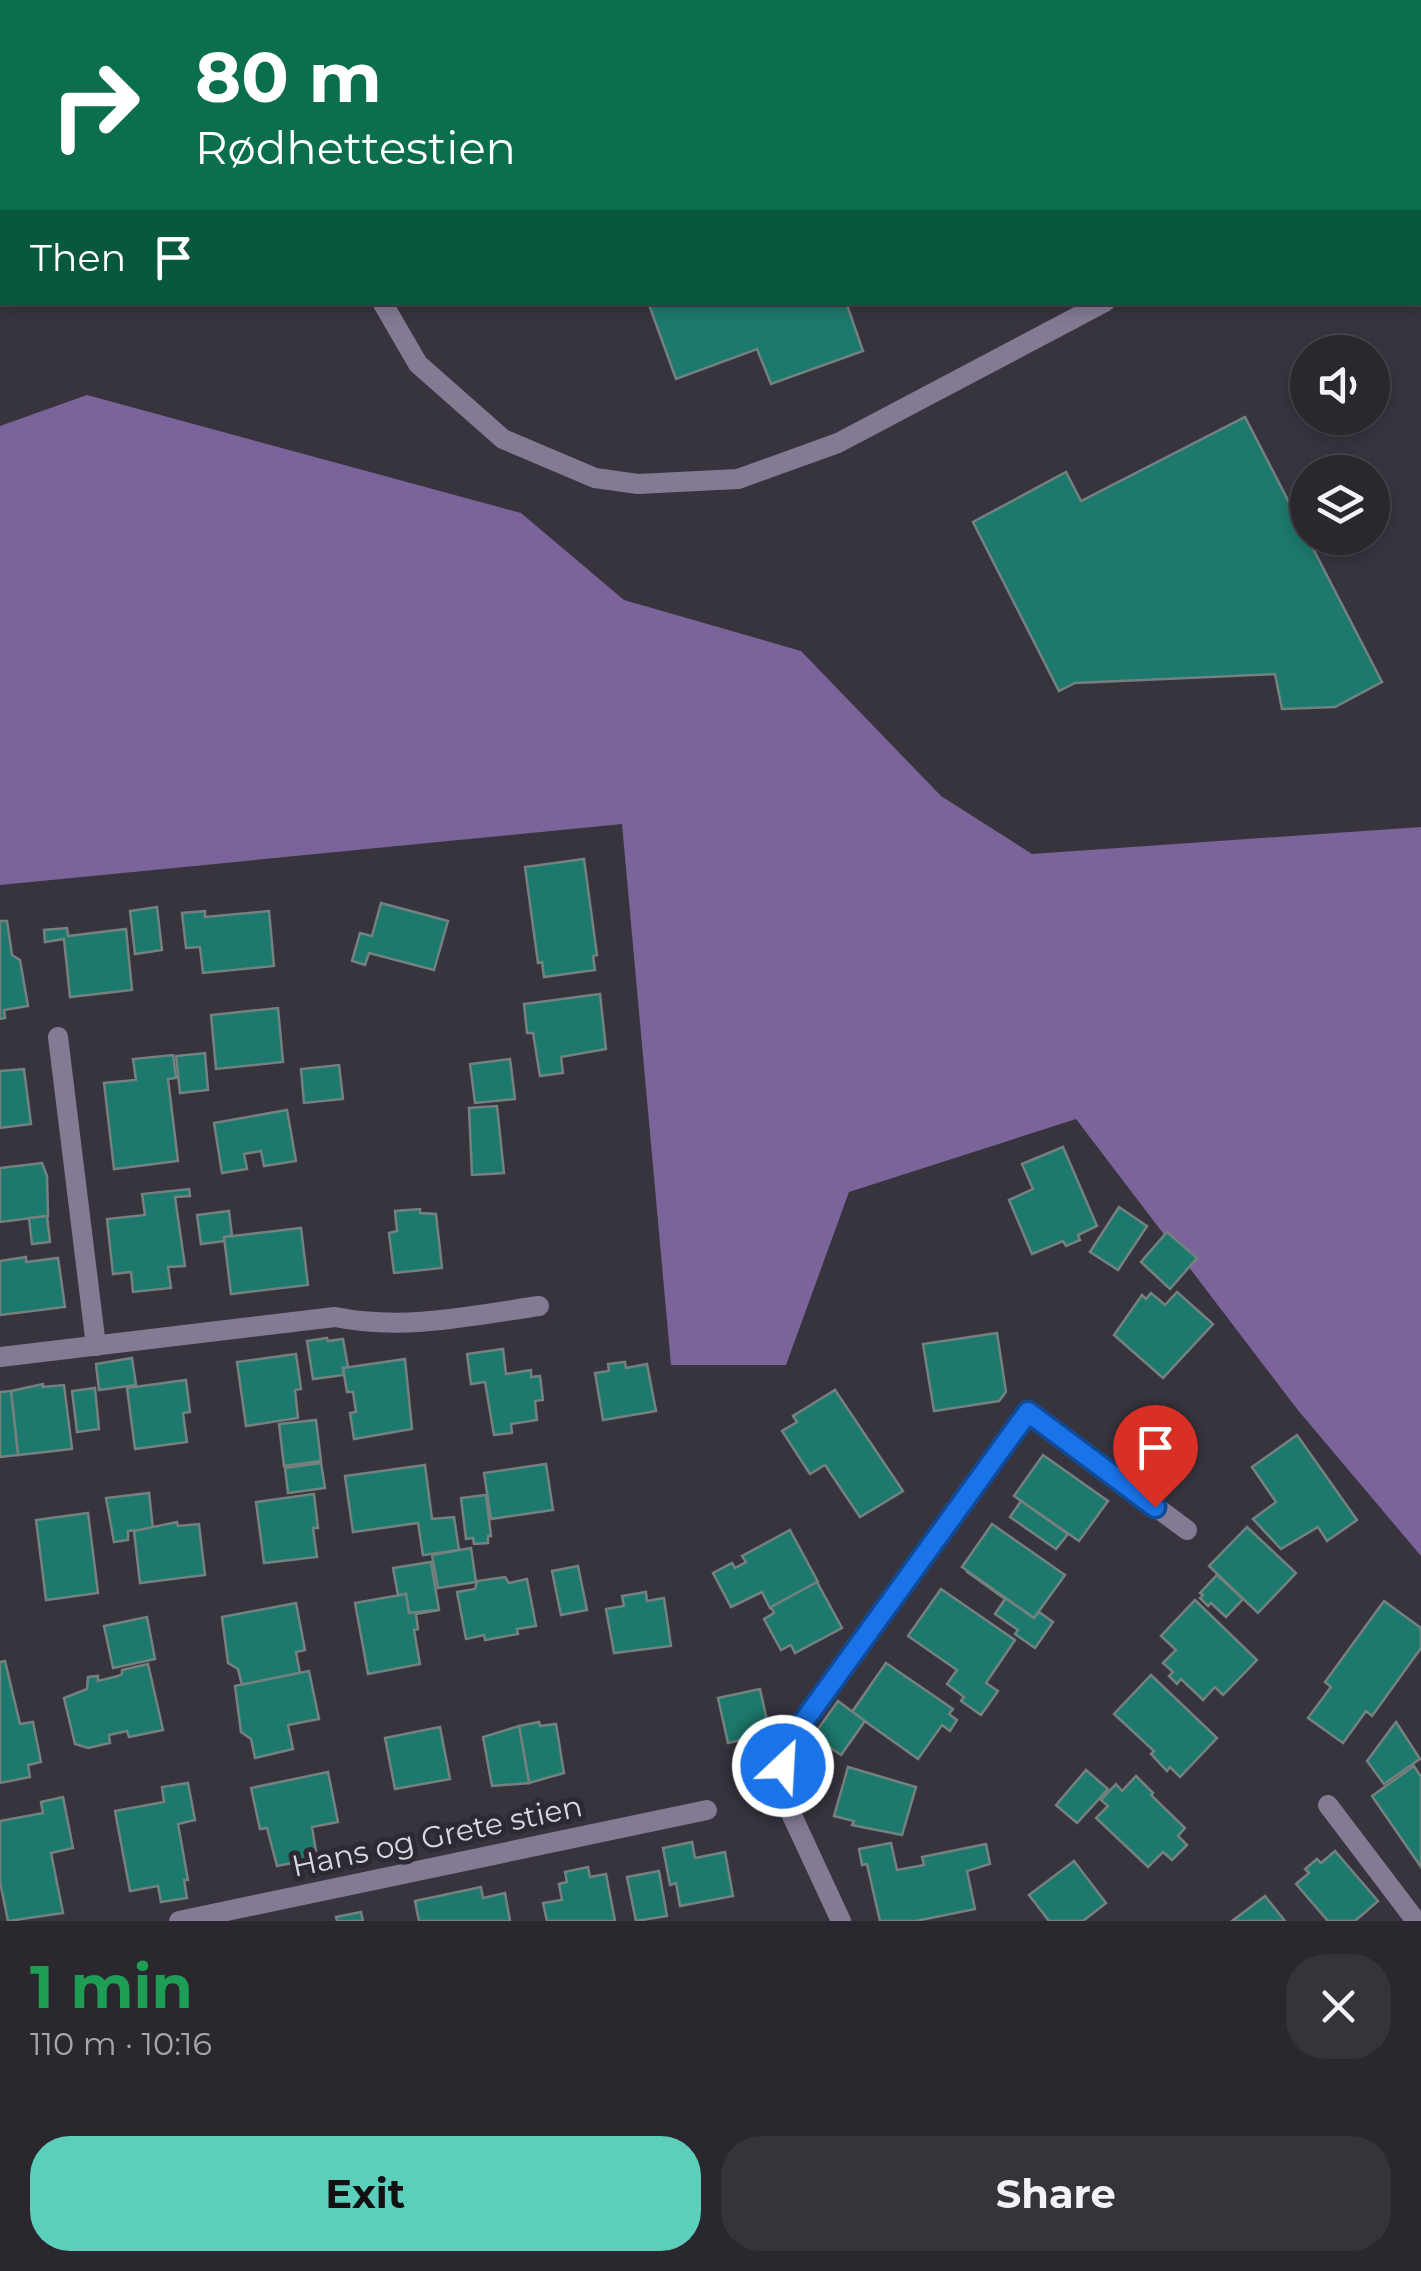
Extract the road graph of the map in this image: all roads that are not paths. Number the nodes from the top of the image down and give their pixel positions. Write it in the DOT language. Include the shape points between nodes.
graph roads {
  1 [pos="384,305"];
  2 [pos="1099,305"];
  3 [pos="58,1036"];
  4 [pos="540,1306"];
  5 [pos="96,1346"];
  6 [pos="0,1357"];
  7 [pos="1187,1530"];
  8 [pos="1328,1806"];
  9 [pos="708,1810"];
  10 [pos="179,1921"];
  11 [pos="841,1921"];
  12 [pos="1416,1921"];
  1 -- 2 [label="street" via="418,364 503,439 595,478 638,484 738,479 838,443"];
  3 -- 5 [label="street"];
  4 -- 5 [label="street" via="426,1323 335,1317"];
  5 -- 6 [label="street"];
  7 -- 11 [label="street" via="1028,1412 788,1743 782,1794"];
  8 -- 12 [label="street"];
  9 -- 10 [label="street, Hans og Grete stien"];
}
